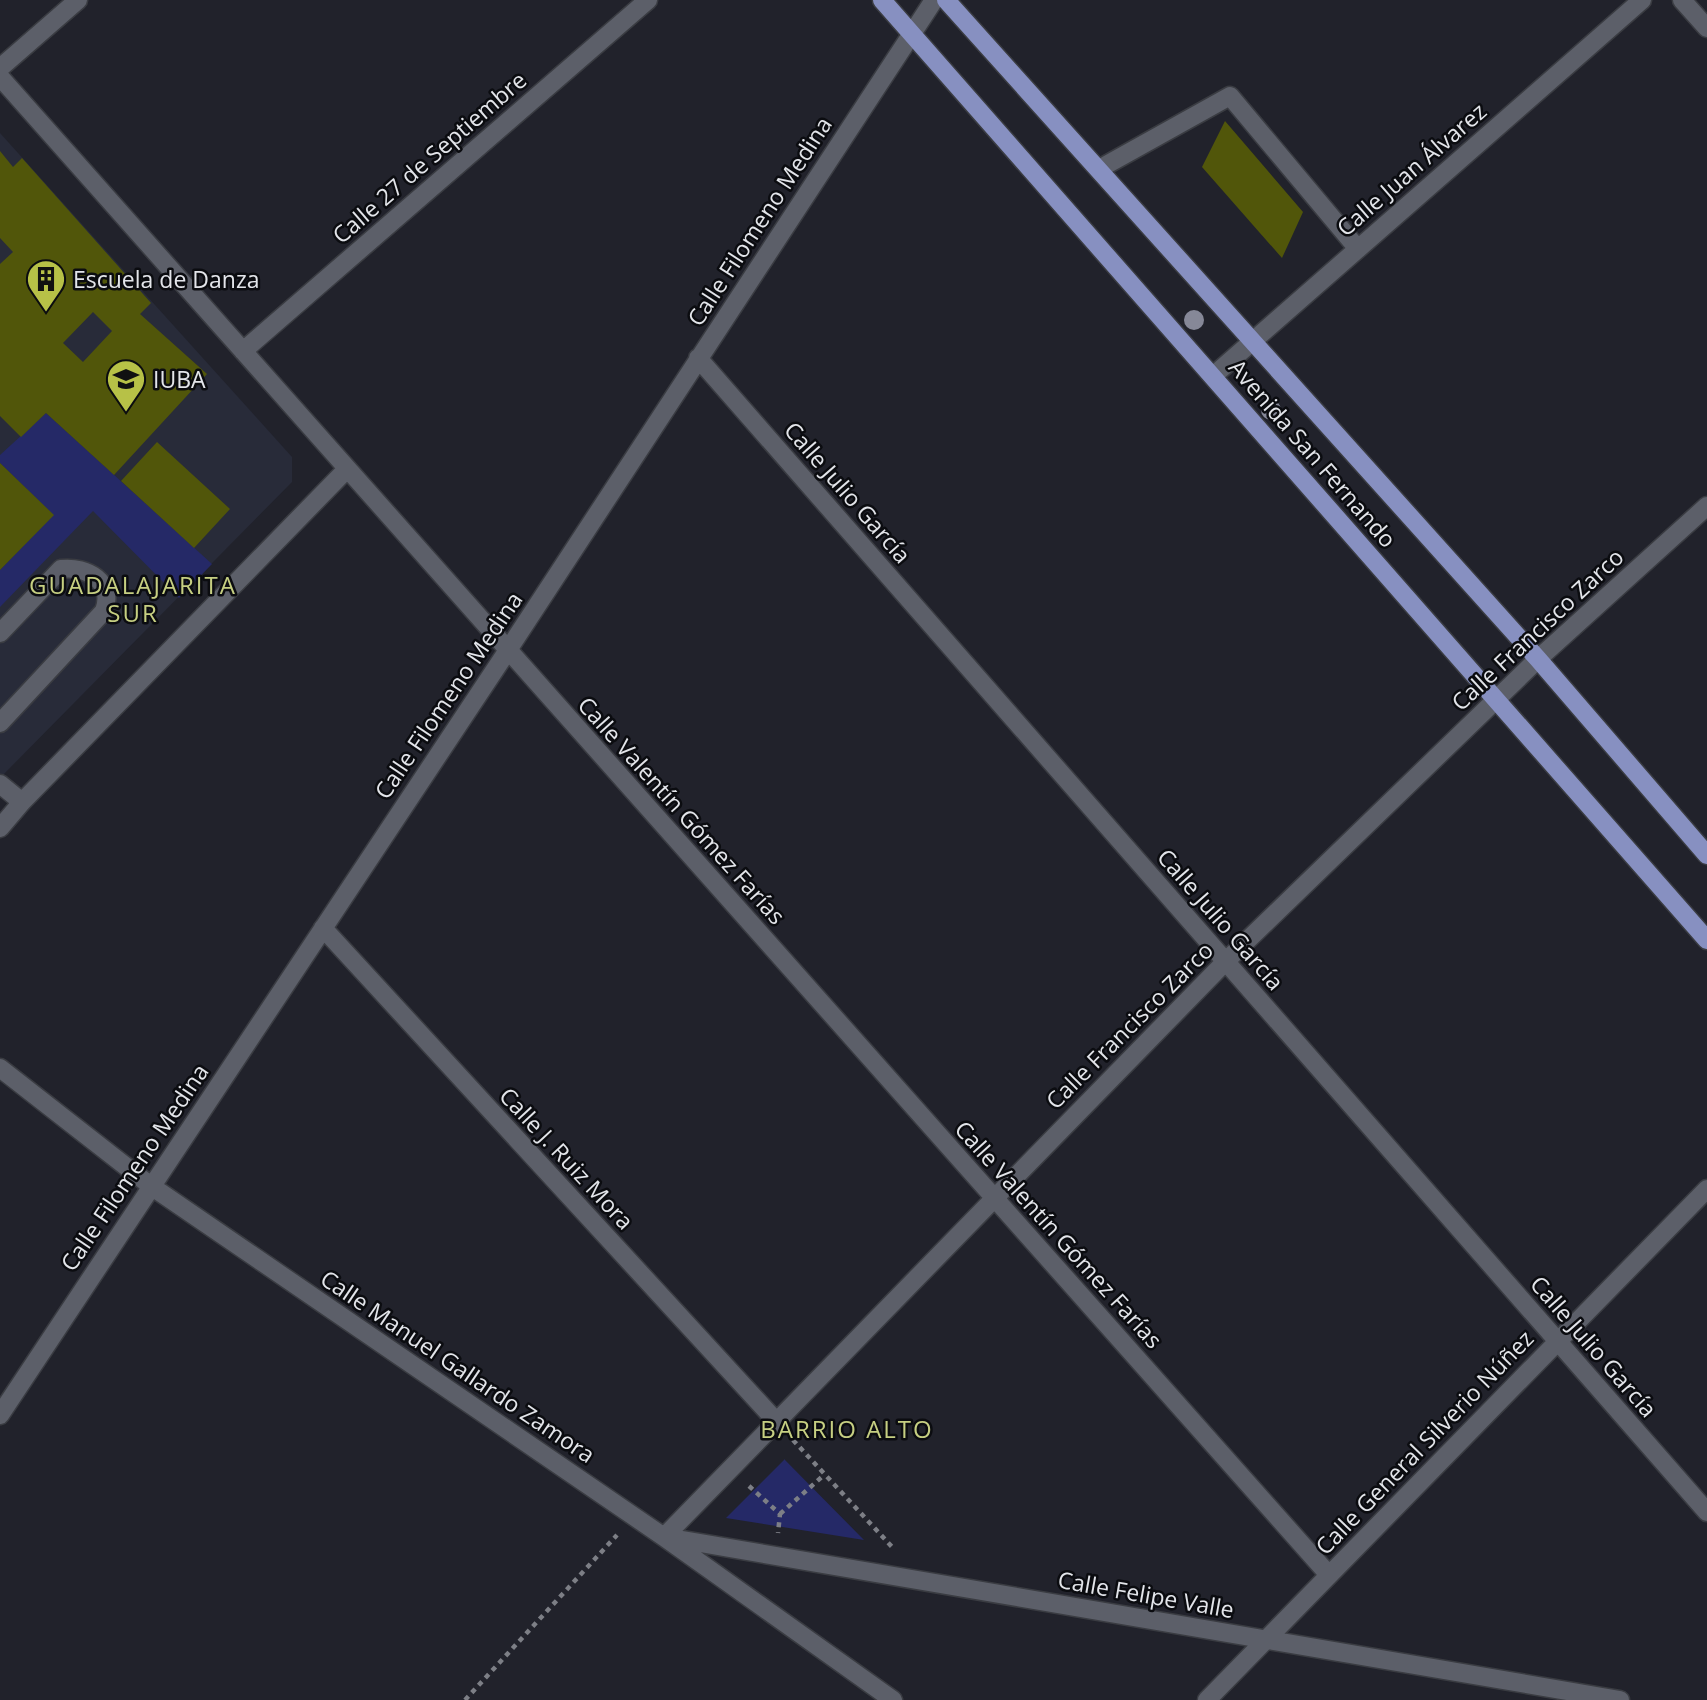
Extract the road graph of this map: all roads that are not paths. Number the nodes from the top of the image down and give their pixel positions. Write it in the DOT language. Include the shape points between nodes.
graph roads {
  1 [pos="78,0"];
  2 [pos="648,0"];
  3 [pos="882,0"];
  4 [pos="934,0"];
  5 [pos="946,0"];
  6 [pos="1642,0"];
  7 [pos="1682,0"];
  8 [pos="1707,28"];
  9 [pos="911,35"];
  10 [pos="0,68"];
  11 [pos="0,77"];
  12 [pos="1099,169"];
  13 [pos="1358,249"];
  14 [pos="1253,340"];
  15 [pos="243,351"];
  16 [pos="698,358"];
  17 [pos="1213,376"];
  18 [pos="347,469"];
  19 [pos="1707,506"];
  20 [pos="0,632"];
  21 [pos="508,650"];
  22 [pos="1538,659"];
  23 [pos="1497,699"];
  24 [pos="0,723"];
  25 [pos="0,784"];
  26 [pos="22,802"];
  27 [pos="0,828"];
  28 [pos="1707,855"];
  29 [pos="323,928"];
  30 [pos="1707,940"];
  31 [pos="1226,961"];
  32 [pos="0,1068"];
  33 [pos="151,1186"];
  34 [pos="1707,1189"];
  35 [pos="993,1197"];
  36 [pos="1558,1341"];
  37 [pos="0,1415"];
  38 [pos="776,1421"];
  39 [pos="1707,1512"];
  40 [pos="664,1537"];
  41 [pos="1329,1575"];
  42 [pos="1267,1639"];
  43 [pos="892,1700"];
  44 [pos="1207,1700"];
  45 [pos="1620,1700"];
  1 -- 10 [label="street"];
  2 -- 15 [label="street, Calle 27 de Septiembre"];
  3 -- 9 [label="main road, Avenida San Fernando"];
  4 -- 9 [label="street, Calle Filomeno Medina"];
  5 -- 12 [label="main road, Avenida San Fernando"];
  6 -- 13 [label="street, Calle Juan Álvarez"];
  7 -- 8 [label="street"];
  9 -- 16 [label="street, Calle Filomeno Medina"];
  9 -- 17 [label="main road, Avenida San Fernando"];
  11 -- 15 [label="street, Calle Valentín Gómez Farías"];
  12 -- 13 [label="street" via="1230,96"];
  12 -- 14 [label="main road, Avenida San Fernando"];
  13 -- 14 [label="street, Calle Juan Álvarez"];
  14 -- 17 [label="street, Calle Juan Álvarez"];
  14 -- 22 [label="main road, Avenida San Fernando"];
  15 -- 18 [label="street, Calle Valentín Gómez Farías"];
  16 -- 21 [label="street, Calle Filomeno Medina"];
  16 -- 31 [label="street, Calle Julio García"];
  17 -- 23 [label="main road, Avenida San Fernando"];
  18 -- 21 [label="street, Calle Valentín Gómez Farías"];
  18 -- 26 [label="street"];
  19 -- 22 [label="street, Calle Francisco Zarco"];
  20 -- 24 [label="street" via="61,569 86,570 105,588 108,600 104,611"];
  21 -- 29 [label="street, Calle Filomeno Medina"];
  21 -- 35 [label="street, Calle Valentín Gómez Farías"];
  22 -- 23 [label="street, Calle Francisco Zarco"];
  22 -- 28 [label="main road, Avenida San Fernando"];
  23 -- 30 [label="main road, Avenida San Fernando"];
  23 -- 31 [label="street, Calle Francisco Zarco"];
  25 -- 26 [label="street"];
  26 -- 27 [label="street"];
  29 -- 33 [label="street, Calle Filomeno Medina"];
  29 -- 38 [label="street, Calle J. Ruiz Mora"];
  31 -- 35 [label="street, Calle Francisco Zarco"];
  31 -- 36 [label="street, Calle Julio García"];
  32 -- 33 [label="street, Calle Manuel Gallardo Zamora"];
  33 -- 37 [label="street, Calle Filomeno Medina"];
  33 -- 40 [label="street, Calle Manuel Gallardo Zamora"];
  34 -- 36 [label="street, Calle General Silverio Núñez"];
  35 -- 38 [label="street, Calle Francisco Zarco"];
  35 -- 41 [label="street, Calle Valentín Gómez Farías"];
  36 -- 39 [label="street, Calle Julio García"];
  36 -- 41 [label="street, Calle General Silverio Núñez"];
  38 -- 40 [label="street, Calle Francisco Zarco"];
  40 -- 42 [label="street, Calle Felipe Valle"];
  40 -- 43 [label="street, Calle Manuel Gallardo Zamora"];
  41 -- 42 [label="street, Calle General Silverio Núñez"];
  42 -- 44 [label="street, Calle General Silverio Núñez"];
  42 -- 45 [label="street, Calle Felipe Valle"];
}
